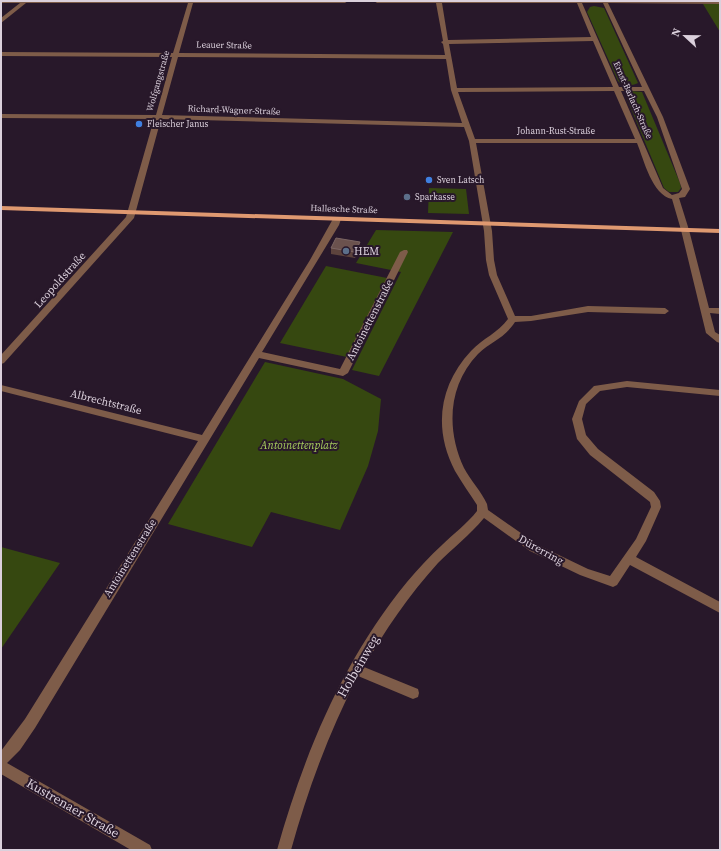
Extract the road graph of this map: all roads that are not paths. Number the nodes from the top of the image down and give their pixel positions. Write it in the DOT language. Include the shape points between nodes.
graph roads {
  1 [pos="1,1"];
  2 [pos="25,1"];
  3 [pos="191,1"];
  4 [pos="345,1"];
  5 [pos="378,1"];
  6 [pos="438,2"];
  7 [pos="515,2"];
  8 [pos="579,2"];
  9 [pos="605,2"];
  10 [pos="720,2"];
  11 [pos="1,21"];
  12 [pos="595,39"];
  13 [pos="444,42"];
  14 [pos="1,54"];
  15 [pos="176,54"];
  16 [pos="447,56"];
  17 [pos="617,89"];
  18 [pos="647,89"];
  19 [pos="454,90"];
  20 [pos="1,116"];
  21 [pos="159,117"];
  22 [pos="467,125"];
  23 [pos="472,140"];
  24 [pos="640,141"];
  25 [pos="675,198"];
  26 [pos="1,208"];
  27 [pos="132,212"];
  28 [pos="336,218"];
  29 [pos="487,224"];
  30 [pos="685,230"];
  31 [pos="720,231"];
  32 [pos="404,252"];
  33 [pos="705,310"];
  34 [pos="665,311"];
  35 [pos="720,311"];
  36 [pos="512,319"];
  37 [pos="720,340"];
  38 [pos="256,354"];
  39 [pos="1,361"];
  40 [pos="1,388"];
  41 [pos="720,393"];
  42 [pos="205,439"];
  43 [pos="483,512"];
  44 [pos="629,559"];
  45 [pos="720,608"];
  46 [pos="355,670"];
  47 [pos="413,693"];
  48 [pos="1,760"];
  49 [pos="1,767"];
  50 [pos="145,850"];
  51 [pos="284,850"];
  1 -- 2 [label="street"];
  2 -- 3 [label="street"];
  2 -- 11 [label="street"];
  3 -- 4 [label="street"];
  3 -- 15 [label="street, Wolfgangstraße"];
  5 -- 6 [label="street"];
  6 -- 7 [label="street"];
  6 -- 13 [label="street"];
  7 -- 8 [label="street"];
  8 -- 9 [label="street"];
  8 -- 12 [label="street, Ernst-Barlach-Straße"];
  9 -- 10 [label="street"];
  9 -- 18 [label="street, Ernst-Barlach-Straße"];
  12 -- 13 [label="street" via="564,37"];
  12 -- 17 [label="street, Ernst-Barlach-Straße"];
  13 -- 16 [label="street"];
  14 -- 15 [label="street, Leauer Straße"];
  15 -- 16 [label="street, Leauer Straße"];
  15 -- 21 [label="street, Wolfgangstraße"];
  16 -- 19 [label="street"];
  17 -- 18 [label="street"];
  17 -- 19 [label="street"];
  17 -- 24 [label="street, Ernst-Barlach-Straße"];
  18 -- 25 [label="street, Ernst-Barlach-Straße" via="686,189 682,195"];
  19 -- 22 [label="street"];
  20 -- 21 [label="street, Richard-Wagner-Straße"];
  21 -- 22 [label="street, Richard-Wagner-Straße"];
  21 -- 27 [label="street, Wolfgangstraße"];
  22 -- 23 [label="street"];
  23 -- 24 [label="street, Johann-Rust-Straße"];
  23 -- 29 [label="street"];
  24 -- 25 [label="street, Ernst-Barlach-Straße" via="660,189 664,194"];
  25 -- 30 [label="street"];
  26 -- 27 [label="main road, Hallesche Straße"];
  27 -- 28 [label="main road, Hallesche Straße"];
  27 -- 39 [label="street, Leopoldstraße" via="126,223"];
  28 -- 29 [label="main road, Hallesche Straße"];
  28 -- 38 [label="street, Antoinettenstraße" via="334,227"];
  29 -- 30 [label="main road, Hallesche Straße"];
  29 -- 36 [label="street" via="493,275"];
  30 -- 31 [label="main road, Hallesche Straße"];
  30 -- 33 [label="street"];
  32 -- 38 [label="street, Antoinettenstraße" via="344,373"];
  33 -- 35 [label="street"];
  33 -- 37 [label="street" via="711,332"];
  34 -- 36 [label="street" via="588,309 530,320"];
  36 -- 43 [label="street" via="505,330 476,352 464,365 450,393 447,407 452,451 460,470 482,504"];
  38 -- 42 [label="street, Antoinettenstraße"];
  40 -- 42 [label="street, Albrechtstraße"];
  41 -- 44 [label="street, Dürerring" via="627,384 598,388 582,403 577,418 581,436 594,452 650,495 655,502 656,507"];
  42 -- 48 [label="street, Antoinettenstraße" via="16,744"];
  43 -- 44 [label="street, Dürerring" via="534,548 584,572 613,582"];
  43 -- 46 [label="street, Holbeinweg" via="475,523 446,548 401,599"];
  44 -- 45 [label="street"];
  46 -- 47 [label="street"];
  46 -- 51 [label="street, Holbeinweg" via="309,766"];
  49 -- 50 [label="street, Kustrenaer Straße"];
}
